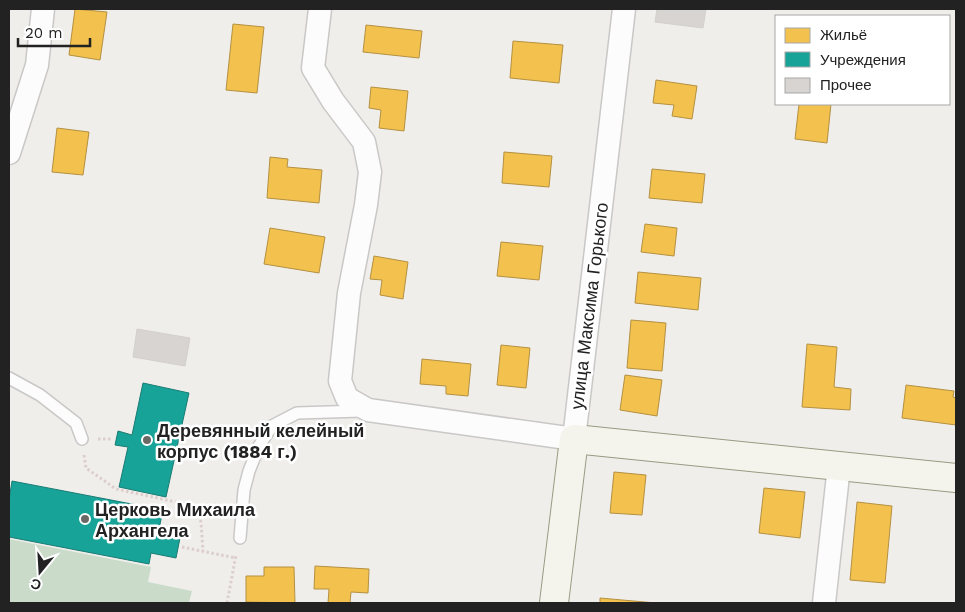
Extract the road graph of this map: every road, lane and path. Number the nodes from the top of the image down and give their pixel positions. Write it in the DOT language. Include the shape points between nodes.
graph roads {
  1 [pos="43,9"];
  2 [pos="320,9"];
  3 [pos="624,9"];
  4 [pos="9,153"];
  5 [pos="9,378"];
  6 [pos="368,410"];
  7 [pos="82,439"];
  8 [pos="112,439"];
  9 [pos="574,439"];
  10 [pos="839,466"];
  11 [pos="956,478"];
  12 [pos="240,538"];
  13 [pos="182,547"];
  14 [pos="203,552"];
  15 [pos="236,558"];
  16 [pos="227,603"];
  17 [pos="554,603"];
  18 [pos="824,603"];
  1 -- 4 [label="street" via="37,65"];
  2 -- 6 [label="street" via="313,68 364,142 370,172 349,293 340,381 347,398"];
  3 -- 9 [label="street, улица Максима Горького"];
  5 -- 7 [label="lane" via="40,395 76,423"];
  6 -- 9 [label="street"];
  6 -- 12 [label="lane" via="297,413 272,426 259,446 246,481"];
  7 -- 8 [label="path"];
  7 -- 14 [label="path" via="86,468 116,489 194,506 201,522"];
  9 -- 10 [label="street"];
  9 -- 17 [label="street, улица Максима Горького"];
  10 -- 11 [label="street"];
  10 -- 18 [label="street"];
  12 -- 15 [label="path"];
  13 -- 14 [label="path"];
  14 -- 15 [label="path"];
  15 -- 16 [label="path"];
}
